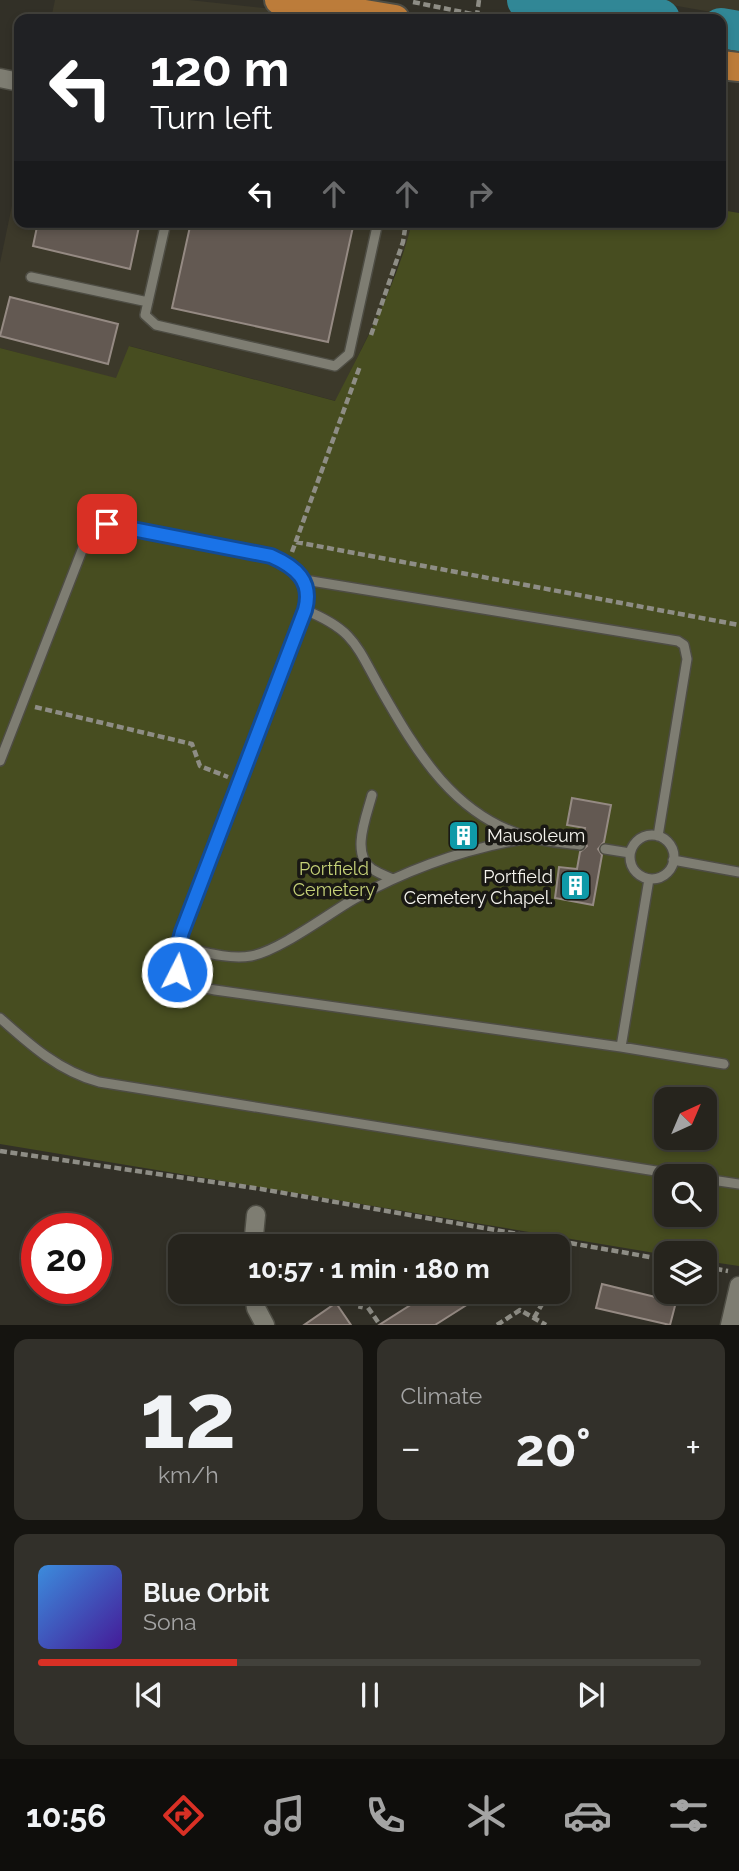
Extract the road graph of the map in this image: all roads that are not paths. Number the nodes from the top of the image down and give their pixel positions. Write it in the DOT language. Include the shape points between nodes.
graph roads {
  1 [pos="291,5"];
  2 [pos="358,14"];
  3 [pos="165,228"];
  4 [pos="377,228"];
  5 [pos="31,277"];
  6 [pos="148,302"];
  7 [pos="304,580"];
  8 [pos="305,610"];
  9 [pos="0,761"];
  10 [pos="372,795"];
  11 [pos="658,836"];
  12 [pos="531,838"];
  13 [pos="579,845"];
  14 [pos="605,849"];
  15 [pos="630,853"];
  16 [pos="673,860"];
  17 [pos="739,872"];
  18 [pos="649,878"];
  19 [pos="393,879"];
  20 [pos="178,946"];
  21 [pos="0,1018"];
  22 [pos="621,1047"];
  23 [pos="724,1065"];
  24 [pos="654,1171"];
  25 [pos="717,1181"];
  26 [pos="739,1184"];
  27 [pos="256,1215"];
  28 [pos="254,1234"];
  29 [pos="739,1286"];
  30 [pos="256,1304"];
  31 [pos="265,1325"];
  32 [pos="730,1325"];
  1 -- 2 [label="main road"];
  3 -- 6 [label="lane"];
  4 -- 6 [label="lane" via="349,354 335,366 156,325 145,315"];
  5 -- 6 [label="lane"];
  7 -- 8 [label="lane"];
  7 -- 9 [label="lane" via="271,556 116,525 100,526 86,540"];
  7 -- 11 [label="lane" via="684,645 687,659"];
  8 -- 12 [label="lane" via="335,624 353,640 409,739 443,784 486,819"];
  8 -- 20 [label="lane"];
  10 -- 19 [label="lane" via="361,850 370,868"];
  11 -- 15 [label="lane" via="643,836"];
  11 -- 16 [label="lane" via="672,848"];
  12 -- 13 [label="lane"];
  12 -- 19 [label="lane" via="457,855"];
  14 -- 15 [label="lane"];
  15 -- 18 [label="lane" via="632,867"];
  16 -- 17 [label="lane"];
  16 -- 18 [label="lane" via="662,876"];
  18 -- 22 [label="lane"];
  19 -- 20 [label="lane" via="251,956"];
  20 -- 22 [label="lane" via="177,972 201,988"];
  21 -- 24 [label="lane" via="56,1065 99,1082"];
  22 -- 23 [label="lane"];
  25 -- 26 [label="lane"];
  27 -- 28 [label="street"];
  29 -- 32 [label="street"];
  30 -- 31 [label="street"];
}
